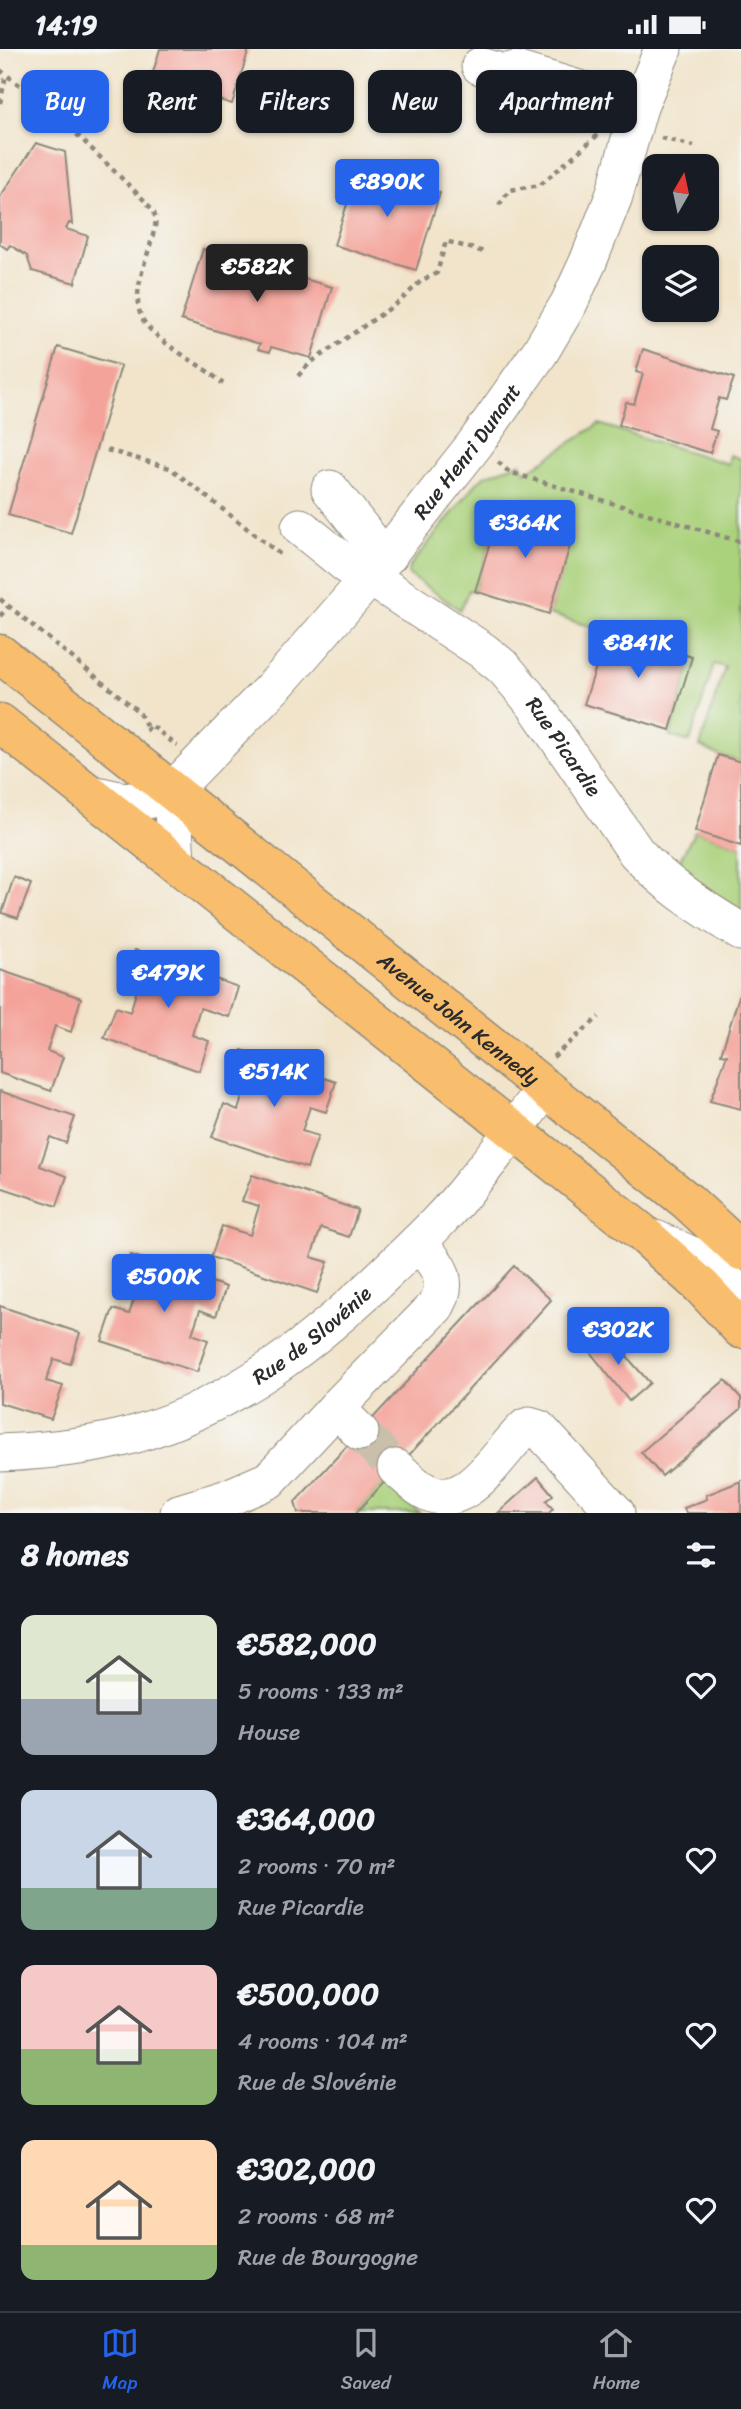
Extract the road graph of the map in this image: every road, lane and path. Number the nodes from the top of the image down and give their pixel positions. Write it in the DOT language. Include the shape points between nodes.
graph roads {
  1 [pos="663,49"];
  2 [pos="493,63"];
  3 [pos="0,70"];
  4 [pos="6,75"];
  5 [pos="0,103"];
  6 [pos="639,107"];
  7 [pos="600,133"];
  8 [pos="499,205"];
  9 [pos="485,252"];
  10 [pos="298,376"];
  11 [pos="223,384"];
  12 [pos="475,444"];
  13 [pos="107,450"];
  14 [pos="330,489"];
  15 [pos="300,527"];
  16 [pos="741,542"];
  17 [pos="289,561"];
  18 [pos="375,571"];
  19 [pos="0,599"];
  20 [pos="8,607"];
  21 [pos="0,616"];
  22 [pos="0,654"];
  23 [pos="0,723"];
  24 [pos="153,742"];
  25 [pos="172,791"];
  26 [pos="88,793"];
  27 [pos="176,862"];
  28 [pos="741,932"];
  29 [pos="546,1088"];
  30 [pos="513,1131"];
  31 [pos="641,1232"];
  32 [pos="418,1242"];
  33 [pos="741,1251"];
  34 [pos="741,1294"];
  35 [pos="741,1329"];
  36 [pos="0,1453"];
  37 [pos="396,1468"];
  38 [pos="179,1513"];
  39 [pos="616,1513"];
  1 -- 6 [label="street, Rue Henri Dunant"];
  2 -- 6 [label="street"];
  3 -- 4 [label="path"];
  4 -- 5 [label="path"];
  4 -- 11 [label="path" via="53,111 146,202 155,215 155,227 138,295 141,316 183,356"];
  6 -- 12 [label="street, Rue Henri Dunant" via="614,196 569,303"];
  7 -- 8 [label="path" via="540,185 510,190"];
  9 -- 10 [label="path" via="446,241 437,273"];
  12 -- 16 [label="path" via="509,472"];
  12 -- 18 [label="street, Rue Henri Dunant"];
  13 -- 17 [label="path" via="170,468"];
  14 -- 18 [label="street" via="371,541"];
  15 -- 18 [label="street"];
  18 -- 25 [label="street, Rue Henri Dunant" via="280,680"];
  18 -- 28 [label="street, Rue Picardie" via="504,668 650,868"];
  19 -- 20 [label="path"];
  20 -- 21 [label="path"];
  20 -- 24 [label="path" via="139,712"];
  22 -- 25 [label="main road, Avenue John Kennedy"];
  23 -- 26 [label="main road"];
  25 -- 26 [label="street" via="152,801 132,803"];
  25 -- 27 [label="street"];
  25 -- 29 [label="main road, Avenue John Kennedy"];
  26 -- 27 [label="main road"];
  27 -- 30 [label="main road"];
  29 -- 30 [label="street, Rue de Slovénie"];
  29 -- 33 [label="main road, Avenue John Kennedy" via="687,1201"];
  30 -- 31 [label="main road"];
  30 -- 32 [label="street, Rue de Slovénie"];
  31 -- 34 [label="street" via="700,1259"];
  31 -- 35 [label="main road"];
  32 -- 36 [label="street, Rue de Slovénie" via="315,1338 203,1409 115,1440"];
  32 -- 38 [label="street" via="444,1281 440,1300 348,1420 269,1480 225,1500"];
  37 -- 39 [label="street" via="430,1494 455,1496 470,1487 521,1431 534,1426"];
}
